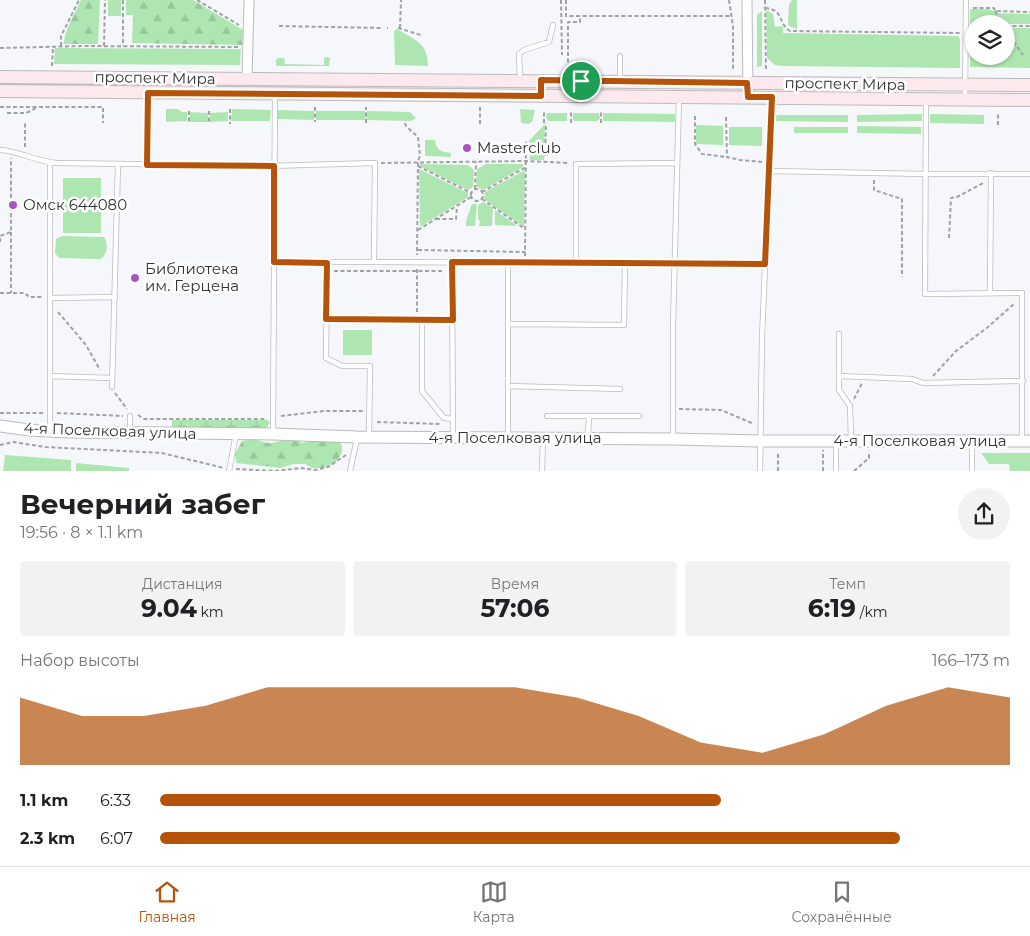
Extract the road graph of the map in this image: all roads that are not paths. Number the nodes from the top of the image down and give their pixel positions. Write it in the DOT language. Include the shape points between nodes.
graph roads {
  1 [pos="248,0"];
  2 [pos="747,0"];
  3 [pos="966,0"];
  4 [pos="553,25"];
  5 [pos="620,56"];
  6 [pos="0,77"];
  7 [pos="247,79"];
  8 [pos="541,80"];
  9 [pos="520,81"];
  10 [pos="620,81"];
  11 [pos="747,83"];
  12 [pos="964,85"];
  13 [pos="1030,86"];
  14 [pos="0,91"];
  15 [pos="148,93"];
  16 [pos="275,94"];
  17 [pos="541,96"];
  18 [pos="679,96"];
  19 [pos="748,97"];
  20 [pos="772,97"];
  21 [pos="926,99"];
  22 [pos="965,99"];
  23 [pos="1030,100"];
  24 [pos="0,150"];
  25 [pos="50,163"];
  26 [pos="677,163"];
  27 [pos="118,164"];
  28 [pos="147,165"];
  29 [pos="274,166"];
  30 [pos="770,171"];
  31 [pos="926,174"];
  32 [pos="1030,174"];
  33 [pos="991,176"];
  34 [pos="274,262"];
  35 [pos="374,262"];
  36 [pos="452,262"];
  37 [pos="508,262"];
  38 [pos="327,263"];
  39 [pos="674,263"];
  40 [pos="576,264"];
  41 [pos="625,264"];
  42 [pos="765,264"];
  43 [pos="990,294"];
  44 [pos="115,297"];
  45 [pos="50,298"];
  46 [pos="326,319"];
  47 [pos="420,320"];
  48 [pos="453,320"];
  49 [pos="508,324"];
  50 [pos="839,334"];
  51 [pos="50,376"];
  52 [pos="839,376"];
  53 [pos="112,378"];
  54 [pos="1023,381"];
  55 [pos="508,386"];
  56 [pos="112,387"];
  57 [pos="620,389"];
  58 [pos="130,416"];
  59 [pos="548,416"];
  60 [pos="589,416"];
  61 [pos="639,416"];
  62 [pos="453,421"];
  63 [pos="0,426"];
  64 [pos="50,432"];
  65 [pos="130,433"];
  66 [pos="236,434"];
  67 [pos="273,434"];
  68 [pos="363,437"];
  69 [pos="453,438"];
  70 [pos="508,438"];
  71 [pos="543,438"];
  72 [pos="588,438"];
  73 [pos="673,439"];
  74 [pos="836,440"];
  75 [pos="851,440"];
  76 [pos="760,441"];
  77 [pos="972,441"];
  78 [pos="1026,441"];
  79 [pos="229,470"];
  80 [pos="350,471"];
  81 [pos="542,471"];
  82 [pos="760,471"];
  83 [pos="836,471"];
  84 [pos="972,471"];
  1 -- 7 [label="street"];
  2 -- 11 [label="street"];
  3 -- 12 [label="lane"];
  4 -- 9 [label="lane" via="548,42 519,54"];
  5 -- 10 [label="lane"];
  6 -- 7 [label="main road, проспект Мира"];
  7 -- 9 [label="main road, проспект Мира"];
  8 -- 9 [label="main road, проспект Мира"];
  8 -- 10 [label="main road, проспект Мира"];
  8 -- 17 [label="lane"];
  10 -- 11 [label="main road, проспект Мира"];
  11 -- 12 [label="main road, проспект Мира"];
  11 -- 19 [label="street"];
  12 -- 13 [label="main road, проспект Мира"];
  12 -- 22 [label="lane"];
  14 -- 15 [label="main road, проспект Мира"];
  15 -- 16 [label="main road, проспект Мира"];
  15 -- 28 [label="lane"];
  16 -- 17 [label="main road, проспект Мира"];
  16 -- 29 [label="lane"];
  17 -- 18 [label="main road, проспект Мира"];
  18 -- 19 [label="main road, проспект Мира"];
  18 -- 26 [label="lane"];
  19 -- 20 [label="main road, проспект Мира"];
  20 -- 21 [label="main road, проспект Мира"];
  20 -- 30 [label="lane"];
  21 -- 22 [label="main road, проспект Мира"];
  21 -- 31 [label="lane"];
  22 -- 23 [label="main road, проспект Мира"];
  24 -- 25 [label="lane"];
  25 -- 27 [label="lane"];
  25 -- 45 [label="lane"];
  26 -- 39 [label="lane"];
  26 -- 40 [label="lane" via="576,164"];
  27 -- 28 [label="lane"];
  27 -- 44 [label="lane"];
  28 -- 29 [label="lane"];
  29 -- 34 [label="lane"];
  29 -- 35 [label="lane" via="375,163"];
  30 -- 31 [label="lane"];
  30 -- 42 [label="lane"];
  31 -- 33 [label="lane"];
  31 -- 43 [label="lane" via="925,294"];
  32 -- 33 [label="lane"];
  33 -- 43 [label="lane"];
  34 -- 38 [label="lane"];
  34 -- 67 [label="lane"];
  35 -- 36 [label="lane" via="417,267"];
  35 -- 38 [label="lane"];
  36 -- 37 [label="lane"];
  36 -- 48 [label="lane"];
  37 -- 40 [label="lane"];
  37 -- 49 [label="lane"];
  38 -- 46 [label="lane"];
  39 -- 41 [label="lane"];
  39 -- 42 [label="lane"];
  39 -- 73 [label="lane"];
  40 -- 41 [label="lane"];
  41 -- 49 [label="lane" via="624,324"];
  42 -- 76 [label="lane"];
  43 -- 54 [label="lane" via="1022,293"];
  44 -- 45 [label="lane"];
  44 -- 53 [label="lane"];
  45 -- 51 [label="lane"];
  46 -- 47 [label="lane"];
  46 -- 68 [label="lane" via="326,358 342,366 370,366 370,422"];
  47 -- 48 [label="lane"];
  47 -- 62 [label="lane" via="422,391 444,418"];
  48 -- 62 [label="lane"];
  49 -- 55 [label="lane"];
  50 -- 52 [label="lane"];
  51 -- 53 [label="lane"];
  51 -- 64 [label="lane"];
  52 -- 54 [label="lane" via="912,379 924,383"];
  52 -- 75 [label="lane" via="839,390 850,406"];
  53 -- 56 [label="lane"];
  54 -- 78 [label="lane"];
  55 -- 57 [label="lane"];
  55 -- 70 [label="lane"];
  58 -- 65 [label="lane"];
  59 -- 60 [label="lane"];
  60 -- 61 [label="lane"];
  60 -- 72 [label="lane"];
  62 -- 69 [label="lane"];
  63 -- 64 [label="street, 4-я Поселковая улица"];
  64 -- 65 [label="street, 4-я Поселковая улица"];
  65 -- 66 [label="street, 4-я Поселковая улица"];
  66 -- 67 [label="street, 4-я Поселковая улица"];
  66 -- 79 [label="lane"];
  67 -- 68 [label="street, 4-я Поселковая улица"];
  68 -- 69 [label="street, 4-я Поселковая улица"];
  68 -- 80 [label="lane"];
  69 -- 70 [label="street, 4-я Поселковая улица"];
  70 -- 71 [label="street, 4-я Поселковая улица"];
  71 -- 72 [label="street, 4-я Поселковая улица"];
  71 -- 81 [label="lane"];
  72 -- 73 [label="street, 4-я Поселковая улица"];
  73 -- 76 [label="street, 4-я Поселковая улица"];
  74 -- 75 [label="street, 4-я Поселковая улица"];
  74 -- 76 [label="street, 4-я Поселковая улица"];
  74 -- 83 [label="lane"];
  75 -- 77 [label="street, 4-я Поселковая улица"];
  76 -- 82 [label="lane"];
  77 -- 78 [label="street, 4-я Поселковая улица"];
  77 -- 84 [label="lane"];
}
